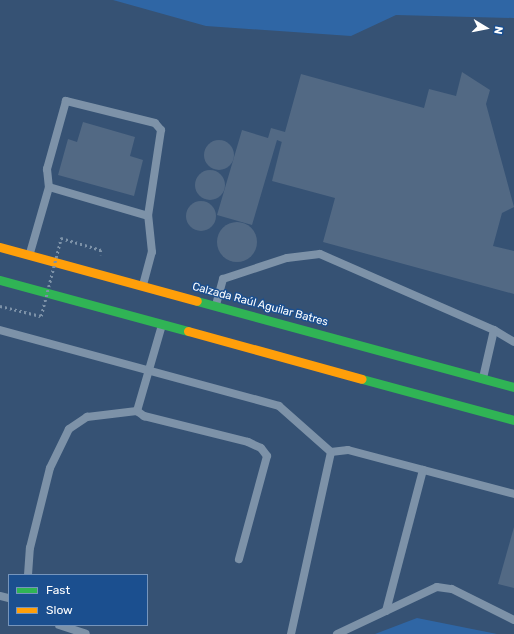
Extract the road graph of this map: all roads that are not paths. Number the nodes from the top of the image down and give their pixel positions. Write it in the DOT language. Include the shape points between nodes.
graph roads {
  1 [pos="49,187"];
  2 [pos="148,216"];
  3 [pos="0,246"];
  4 [pos="30,255"];
  5 [pos="0,280"];
  6 [pos="143,286"];
  7 [pos="216,306"];
  8 [pos="163,322"];
  9 [pos="0,330"];
  10 [pos="494,330"];
  11 [pos="514,342"];
  12 [pos="147,370"];
  13 [pos="483,378"];
  14 [pos="514,387"];
  15 [pos="137,411"];
  16 [pos="514,420"];
  17 [pos="331,452"];
  18 [pos="423,470"];
  19 [pos="514,494"];
  20 [pos="239,559"];
  21 [pos="28,574"];
  22 [pos="386,610"];
  23 [pos="514,620"];
  24 [pos="62,626"];
  25 [pos="86,634"];
  26 [pos="291,634"];
  27 [pos="337,634"];
  1 -- 2 [label="lane"];
  1 -- 2 [label="lane" via="47,169 66,101 155,123 161,130 160,148"];
  1 -- 4 [label="lane"];
  2 -- 6 [label="lane" via="152,252"];
  3 -- 4 [label="highway, Calzada Raúl Aguilar Batres"];
  4 -- 6 [label="highway, Calzada Raúl Aguilar Batres"];
  5 -- 8 [label="highway"];
  6 -- 7 [label="highway, Calzada Raúl Aguilar Batres"];
  7 -- 10 [label="lane" via="223,279 287,258 320,254"];
  7 -- 13 [label="highway, Calzada Raúl Aguilar Batres"];
  8 -- 12 [label="lane"];
  8 -- 16 [label="highway"];
  9 -- 12 [label="lane"];
  10 -- 11 [label="lane"];
  10 -- 13 [label="lane"];
  12 -- 15 [label="lane"];
  12 -- 17 [label="lane" via="280,406"];
  13 -- 14 [label="highway, Calzada Raúl Aguilar Batres"];
  15 -- 20 [label="lane" via="144,416 261,448 267,465"];
  15 -- 21 [label="lane" via="87,417 66,433 50,468 30,548"];
  17 -- 18 [label="lane" via="348,450"];
  17 -- 26 [label="lane"];
  18 -- 19 [label="lane"];
  18 -- 22 [label="lane"];
  22 -- 23 [label="lane" via="442,587"];
  22 -- 27 [label="lane"];
  24 -- 25 [label="lane"];
}
